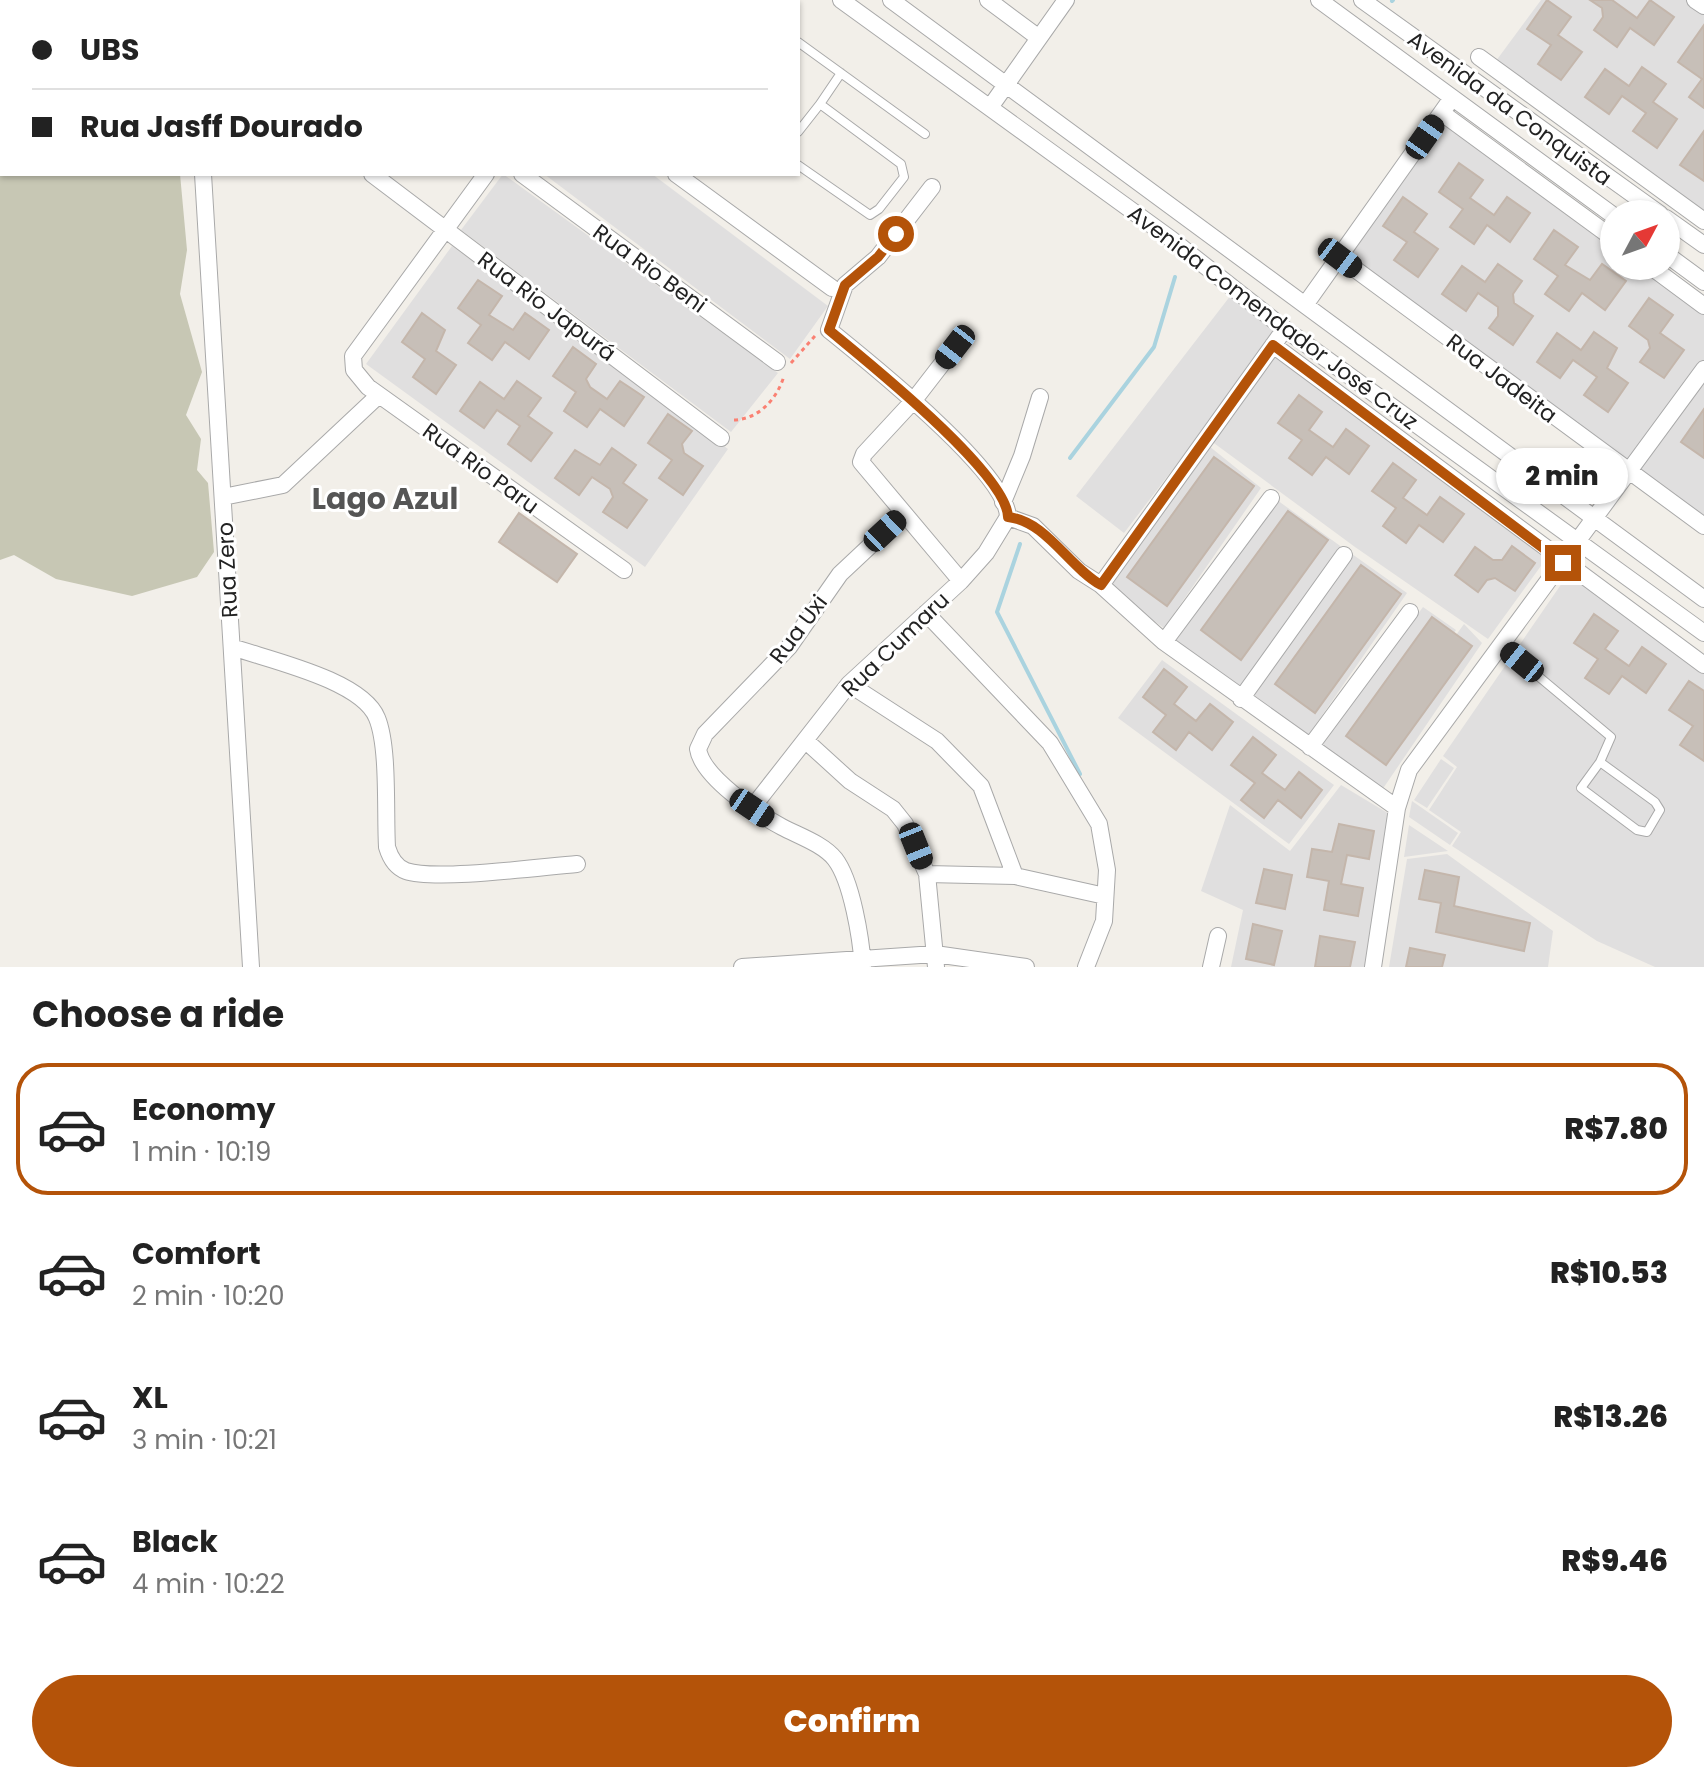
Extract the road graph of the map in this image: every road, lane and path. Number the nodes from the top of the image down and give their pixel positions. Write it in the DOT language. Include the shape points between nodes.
graph roads {
  1 [pos="841,0"];
  2 [pos="891,0"];
  3 [pos="988,0"];
  4 [pos="1066,0"];
  5 [pos="1319,0"];
  6 [pos="1362,0"];
  7 [pos="1695,0"];
  8 [pos="1704,6"];
  9 [pos="1039,38"];
  10 [pos="800,43"];
  11 [pos="1479,57"];
  12 [pos="841,73"];
  13 [pos="1006,83"];
  14 [pos="1452,98"];
  15 [pos="820,104"];
  16 [pos="991,106"];
  17 [pos="1442,113"];
  18 [pos="800,129"];
  19 [pos="925,134"];
  20 [pos="800,166"];
  21 [pos="203,176"];
  22 [pos="375,176"];
  23 [pos="485,176"];
  24 [pos="525,176"];
  25 [pos="679,176"];
  26 [pos="932,187"];
  27 [pos="1641,200"];
  28 [pos="1600,206"];
  29 [pos="1704,221"];
  30 [pos="1680,228"];
  31 [pos="1600,229"];
  32 [pos="446,230"];
  33 [pos="1704,245"];
  34 [pos="1340,258"];
  35 [pos="1680,264"];
  36 [pos="1669,280"];
  37 [pos="1704,282"];
  38 [pos="832,288"];
  39 [pos="1305,305"];
  40 [pos="1704,306"];
  41 [pos="1285,329"];
  42 [pos="829,330"];
  43 [pos="1273,345"];
  44 [pos="955,347"];
  45 [pos="777,362"];
  46 [pos="1704,369"];
  47 [pos="379,395"];
  48 [pos="1040,397"];
  49 [pos="914,400"];
  50 [pos="734,420"];
  51 [pos="721,438"];
  52 [pos="1630,473"];
  53 [pos="223,497"];
  54 [pos="1271,498"];
  55 [pos="1005,510"];
  56 [pos="904,514"];
  57 [pos="1594,521"];
  58 [pos="1704,526"];
  59 [pos="1578,543"];
  60 [pos="1344,555"];
  61 [pos="1563,563"];
  62 [pos="624,570"];
  63 [pos="961,581"];
  64 [pos="1101,585"];
  65 [pos="1704,599"];
  66 [pos="1410,612"];
  67 [pos="926,613"];
  68 [pos="1704,633"];
  69 [pos="1164,642"];
  70 [pos="1501,645"];
  71 [pos="232,647"];
  72 [pos="1704,665"];
  73 [pos="849,684"];
  74 [pos="1241,699"];
  75 [pos="806,741"];
  76 [pos="1310,747"];
  77 [pos="1600,762"];
  78 [pos="752,808"];
  79 [pos="1397,808"];
  80 [pos="577,864"];
  81 [pos="927,874"];
  82 [pos="1015,876"];
  83 [pos="1105,896"];
  84 [pos="1218,936"];
  85 [pos="936,960"];
  86 [pos="863,962"];
  87 [pos="251,967"];
  88 [pos="742,967"];
  89 [pos="1026,967"];
  90 [pos="1086,967"];
  91 [pos="1211,967"];
  92 [pos="1373,967"];
  1 -- 16 [label="street, Avenida Comendador José Cruz"];
  2 -- 13 [label="street, Avenida Comendador José Cruz"];
  3 -- 9 [label="street"];
  4 -- 9 [label="street"];
  5 -- 14 [label="street, Avenida da Conquista"];
  6 -- 27 [label="street, Avenida da Conquista"];
  7 -- 8 [label="street"];
  9 -- 13 [label="street"];
  10 -- 12 [label="lane"];
  11 -- 29 [label="street"];
  12 -- 15 [label="lane"];
  12 -- 19 [label="lane"];
  13 -- 16 [label="street"];
  13 -- 39 [label="street, Avenida Comendador José Cruz"];
  14 -- 17 [label="street"];
  14 -- 28 [label="street, Avenida da Conquista"];
  15 -- 18 [label="lane"];
  15 -- 20 [label="lane" via="901,164 904,177 870,215"];
  16 -- 41 [label="street, Avenida Comendador José Cruz"];
  17 -- 31 [label="street"];
  17 -- 34 [label="street"];
  21 -- 53 [label="street, Rua Zero"];
  22 -- 32 [label="street, Rua Rio Japurá"];
  23 -- 32 [label="street"];
  24 -- 45 [label="street, Rua Rio Beni"];
  25 -- 38 [label="street"];
  26 -- 42 [label="street" via="878,257 845,285"];
  30 -- 33 [label="street"];
  32 -- 47 [label="street, Rua Rio Paru" via="353,356 358,379"];
  32 -- 51 [label="street, Rua Rio Japurá"];
  34 -- 39 [label="street"];
  34 -- 52 [label="street, Rua Jadeita"];
  35 -- 37 [label="street"];
  36 -- 40 [label="street"];
  39 -- 57 [label="street, Avenida Comendador José Cruz"];
  41 -- 43 [label="street"];
  41 -- 59 [label="street, Avenida Comendador José Cruz"];
  42 -- 49 [label="street"];
  42 -- 50 [label="path" via="817,333 786,366 768,405 747,420"];
  43 -- 61 [label="street"];
  43 -- 64 [label="street"];
  44 -- 49 [label="street"];
  46 -- 52 [label="street"];
  47 -- 53 [label="street" via="283,485"];
  47 -- 62 [label="street, Rua Rio Paru"];
  48 -- 55 [label="street, Rua Cumaru"];
  49 -- 55 [label="street"];
  49 -- 56 [label="street" via="861,462"];
  52 -- 57 [label="street"];
  52 -- 58 [label="street, Rua Jadeita"];
  53 -- 71 [label="street, Rua Zero"];
  54 -- 69 [label="street"];
  55 -- 63 [label="street, Rua Cumaru" via="986,553"];
  55 -- 64 [label="street" via="1033,526"];
  56 -- 63 [label="street"];
  56 -- 78 [label="street, Rua Uxi" via="840,574 789,647 705,734 698,749 702,764"];
  57 -- 59 [label="street"];
  57 -- 65 [label="street, Avenida Comendador José Cruz"];
  59 -- 61 [label="street"];
  59 -- 68 [label="street, Avenida Comendador José Cruz"];
  60 -- 74 [label="street"];
  61 -- 70 [label="street"];
  61 -- 72 [label="street"];
  63 -- 67 [label="street, Rua Cumaru"];
  64 -- 69 [label="street"];
  66 -- 76 [label="street"];
  67 -- 73 [label="street, Rua Cumaru"];
  67 -- 83 [label="street" via="1050,743 1099,824 1107,870"];
  69 -- 74 [label="street"];
  70 -- 77 [label="lane" via="1611,737"];
  70 -- 79 [label="street" via="1409,770"];
  71 -- 80 [label="street" via="341,686 374,712 381,732 387,847 403,870 442,873"];
  71 -- 87 [label="street, Rua Zero"];
  73 -- 75 [label="street, Rua Cumaru"];
  73 -- 82 [label="street" via="937,741 981,786"];
  74 -- 76 [label="street"];
  75 -- 78 [label="street, Rua Cumaru"];
  75 -- 81 [label="street" via="850,781 893,809"];
  76 -- 79 [label="street"];
  77 -- 77 [label="lane" via="1655,802 1660,810 1647,832 1581,788"];
  78 -- 86 [label="street" via="835,859 848,887"];
  79 -- 92 [label="street"];
  81 -- 82 [label="street"];
  81 -- 85 [label="street"];
  82 -- 83 [label="street"];
  83 -- 90 [label="street" via="1104,921"];
  84 -- 91 [label="street"];
  85 -- 86 [label="street"];
  85 -- 89 [label="street"];
  86 -- 88 [label="street"];
}
